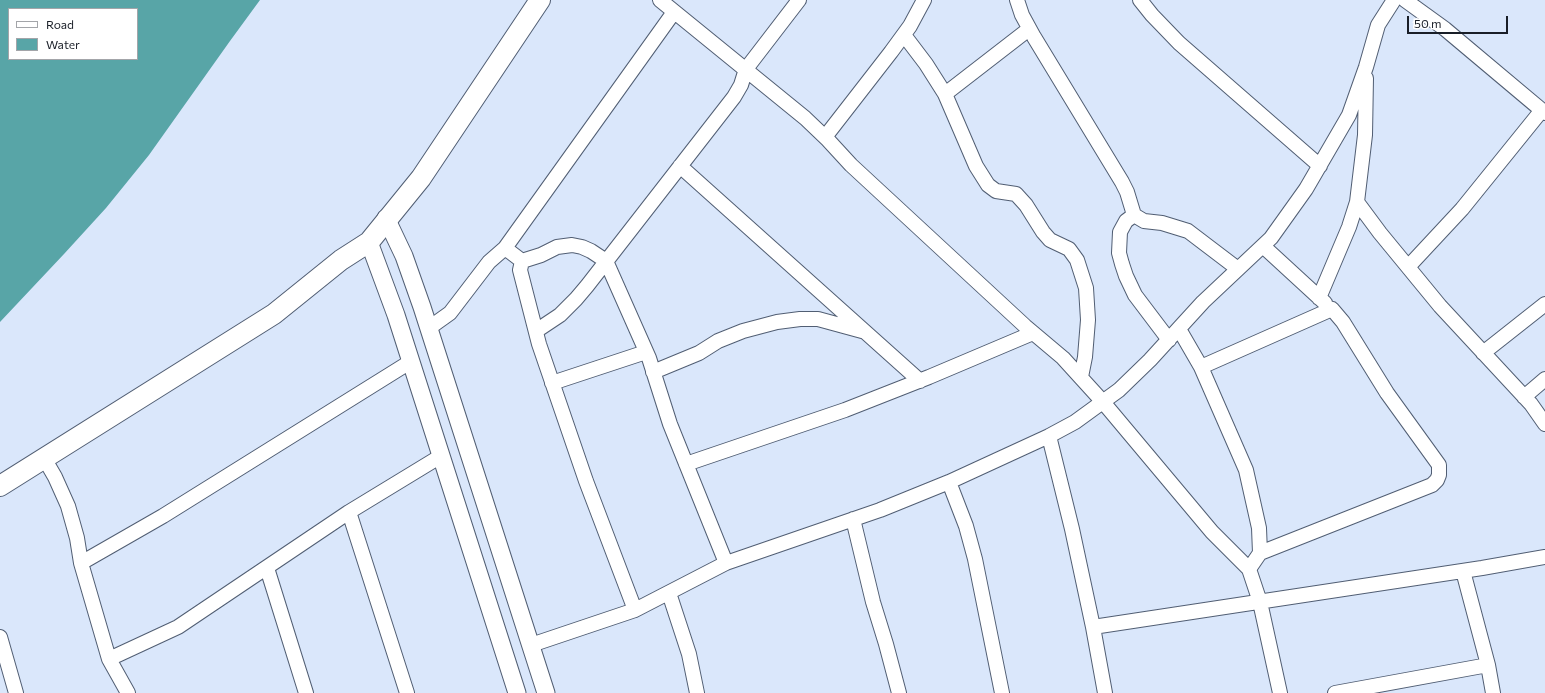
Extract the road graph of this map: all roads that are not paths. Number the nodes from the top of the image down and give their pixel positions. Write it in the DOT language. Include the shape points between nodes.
graph roads {
  1 [pos="540,0"];
  2 [pos="660,0"];
  3 [pos="799,0"];
  4 [pos="924,0"];
  5 [pos="1017,0"];
  6 [pos="1140,0"];
  7 [pos="1394,0"];
  8 [pos="1405,0"];
  9 [pos="674,12"];
  10 [pos="1029,29"];
  11 [pos="904,35"];
  12 [pos="1366,67"];
  13 [pos="746,69"];
  14 [pos="945,94"];
  15 [pos="1543,111"];
  16 [pos="825,137"];
  17 [pos="680,166"];
  18 [pos="1320,166"];
  19 [pos="1357,202"];
  20 [pos="1134,215"];
  21 [pos="386,218"];
  22 [pos="369,242"];
  23 [pos="1264,246"];
  24 [pos="505,248"];
  25 [pos="522,261"];
  26 [pos="606,261"];
  27 [pos="1408,267"];
  28 [pos="1238,270"];
  29 [pos="1319,298"];
  30 [pos="1545,304"];
  31 [pos="1332,310"];
  32 [pos="429,328"];
  33 [pos="1179,329"];
  34 [pos="536,331"];
  35 [pos="865,331"];
  36 [pos="1033,333"];
  37 [pos="1169,340"];
  38 [pos="646,352"];
  39 [pos="1483,354"];
  40 [pos="410,362"];
  41 [pos="1201,367"];
  42 [pos="653,372"];
  43 [pos="1081,377"];
  44 [pos="1545,379"];
  45 [pos="920,381"];
  46 [pos="552,383"];
  47 [pos="1524,397"];
  48 [pos="1103,402"];
  49 [pos="1545,424"];
  50 [pos="1048,436"];
  51 [pos="441,456"];
  52 [pos="44,458"];
  53 [pos="686,464"];
  54 [pos="949,482"];
  55 [pos="0,486"];
  56 [pos="349,512"];
  57 [pos="852,519"];
  58 [pos="1260,553"];
  59 [pos="1545,557"];
  60 [pos="726,563"];
  61 [pos="81,564"];
  62 [pos="267,568"];
  63 [pos="1249,569"];
  64 [pos="1463,571"];
  65 [pos="669,593"];
  66 [pos="1260,602"];
  67 [pos="635,610"];
  68 [pos="1093,627"];
  69 [pos="0,637"];
  70 [pos="531,645"];
  71 [pos="109,659"];
  72 [pos="1488,665"];
  73 [pos="16,693"];
  74 [pos="128,693"];
  75 [pos="306,693"];
  76 [pos="407,693"];
  77 [pos="517,693"];
  78 [pos="546,693"];
  79 [pos="697,693"];
  80 [pos="899,693"];
  81 [pos="1002,693"];
  82 [pos="1105,693"];
  83 [pos="1280,693"];
  84 [pos="1335,693"];
  85 [pos="1493,693"];
  1 -- 21 [label="main road" via="420,178"];
  2 -- 9 [label="street"];
  3 -- 13 [label="street"];
  4 -- 11 [label="street"];
  5 -- 10 [label="street"];
  6 -- 18 [label="street" via="1179,43"];
  7 -- 12 [label="street" via="1378,25"];
  8 -- 15 [label="street" via="1445,29"];
  9 -- 13 [label="street"];
  9 -- 24 [label="street"];
  10 -- 14 [label="street"];
  10 -- 20 [label="street" via="1122,182"];
  11 -- 14 [label="street"];
  11 -- 16 [label="street"];
  12 -- 18 [label="street" via="1349,115"];
  12 -- 19 [label="street" via="1365,135"];
  13 -- 16 [label="street"];
  13 -- 17 [label="street" via="734,97"];
  14 -- 43 [label="street" via="976,166 988,184 996,191 1016,194 1050,240 1069,249 1077,260 1086,288 1088,320"];
  15 -- 27 [label="street" via="1462,208"];
  16 -- 36 [label="street" via="851,165"];
  17 -- 26 [label="street"];
  17 -- 35 [label="street"];
  18 -- 23 [label="street"];
  19 -- 27 [label="street"];
  19 -- 29 [label="street" via="1350,227"];
  20 -- 28 [label="street" via="1144,221 1162,223 1188,231"];
  20 -- 37 [label="street" via="1126,221 1120,232 1119,253 1122,264 1135,296"];
  21 -- 22 [label="main road"];
  21 -- 32 [label="street" via="404,256"];
  22 -- 40 [label="street"];
  22 -- 52 [label="main road" via="341,260 274,314"];
  23 -- 28 [label="street"];
  23 -- 29 [label="street"];
  24 -- 25 [label="street"];
  24 -- 32 [label="street" via="489,262 450,313"];
  25 -- 26 [label="street" via="557,247 572,245 599,255"];
  25 -- 34 [label="street" via="520,270"];
  26 -- 34 [label="street" via="576,299 560,315"];
  26 -- 38 [label="street"];
  27 -- 39 [label="street"];
  28 -- 33 [label="street"];
  29 -- 31 [label="street"];
  30 -- 39 [label="street"];
  31 -- 41 [label="street"];
  31 -- 58 [label="street" via="1343,322 1387,393 1438,462 1439,474 1432,485"];
  32 -- 70 [label="street"];
  33 -- 37 [label="street"];
  33 -- 41 [label="street"];
  34 -- 46 [label="street"];
  35 -- 42 [label="street" via="818,319 778,322 718,341 699,353"];
  35 -- 45 [label="street"];
  36 -- 43 [label="street"];
  36 -- 45 [label="street"];
  37 -- 48 [label="street" via="1119,390"];
  38 -- 42 [label="street"];
  38 -- 46 [label="street"];
  39 -- 47 [label="street"];
  40 -- 51 [label="street"];
  40 -- 61 [label="street"];
  41 -- 58 [label="street" via="1246,470 1259,528"];
  42 -- 53 [label="street"];
  43 -- 48 [label="street"];
  44 -- 47 [label="street"];
  45 -- 53 [label="street" via="803,425"];
  46 -- 67 [label="street"];
  47 -- 49 [label="street"];
  48 -- 50 [label="street" via="1075,422"];
  48 -- 63 [label="street" via="1212,532"];
  50 -- 54 [label="street"];
  50 -- 68 [label="street" via="1072,529"];
  51 -- 56 [label="street"];
  51 -- 77 [label="street"];
  52 -- 55 [label="main road"];
  52 -- 61 [label="street" via="68,506"];
  53 -- 60 [label="street"];
  54 -- 57 [label="street"];
  54 -- 81 [label="street" via="966,526 975,559"];
  56 -- 62 [label="street"];
  56 -- 76 [label="street"];
  57 -- 60 [label="street"];
  57 -- 80 [label="street"];
  58 -- 63 [label="street"];
  59 -- 64 [label="street"];
  60 -- 65 [label="street"];
  61 -- 71 [label="street"];
  62 -- 71 [label="street" via="178,627"];
  62 -- 75 [label="street"];
  63 -- 66 [label="street"];
  64 -- 66 [label="street"];
  64 -- 72 [label="street"];
  65 -- 67 [label="street"];
  65 -- 79 [label="street" via="689,654"];
  66 -- 68 [label="street"];
  66 -- 83 [label="street"];
  67 -- 70 [label="street"];
  68 -- 82 [label="street"];
  69 -- 73 [label="street"];
  70 -- 78 [label="street"];
  71 -- 74 [label="street"];
  72 -- 84 [label="street"];
  72 -- 85 [label="street"];
}
